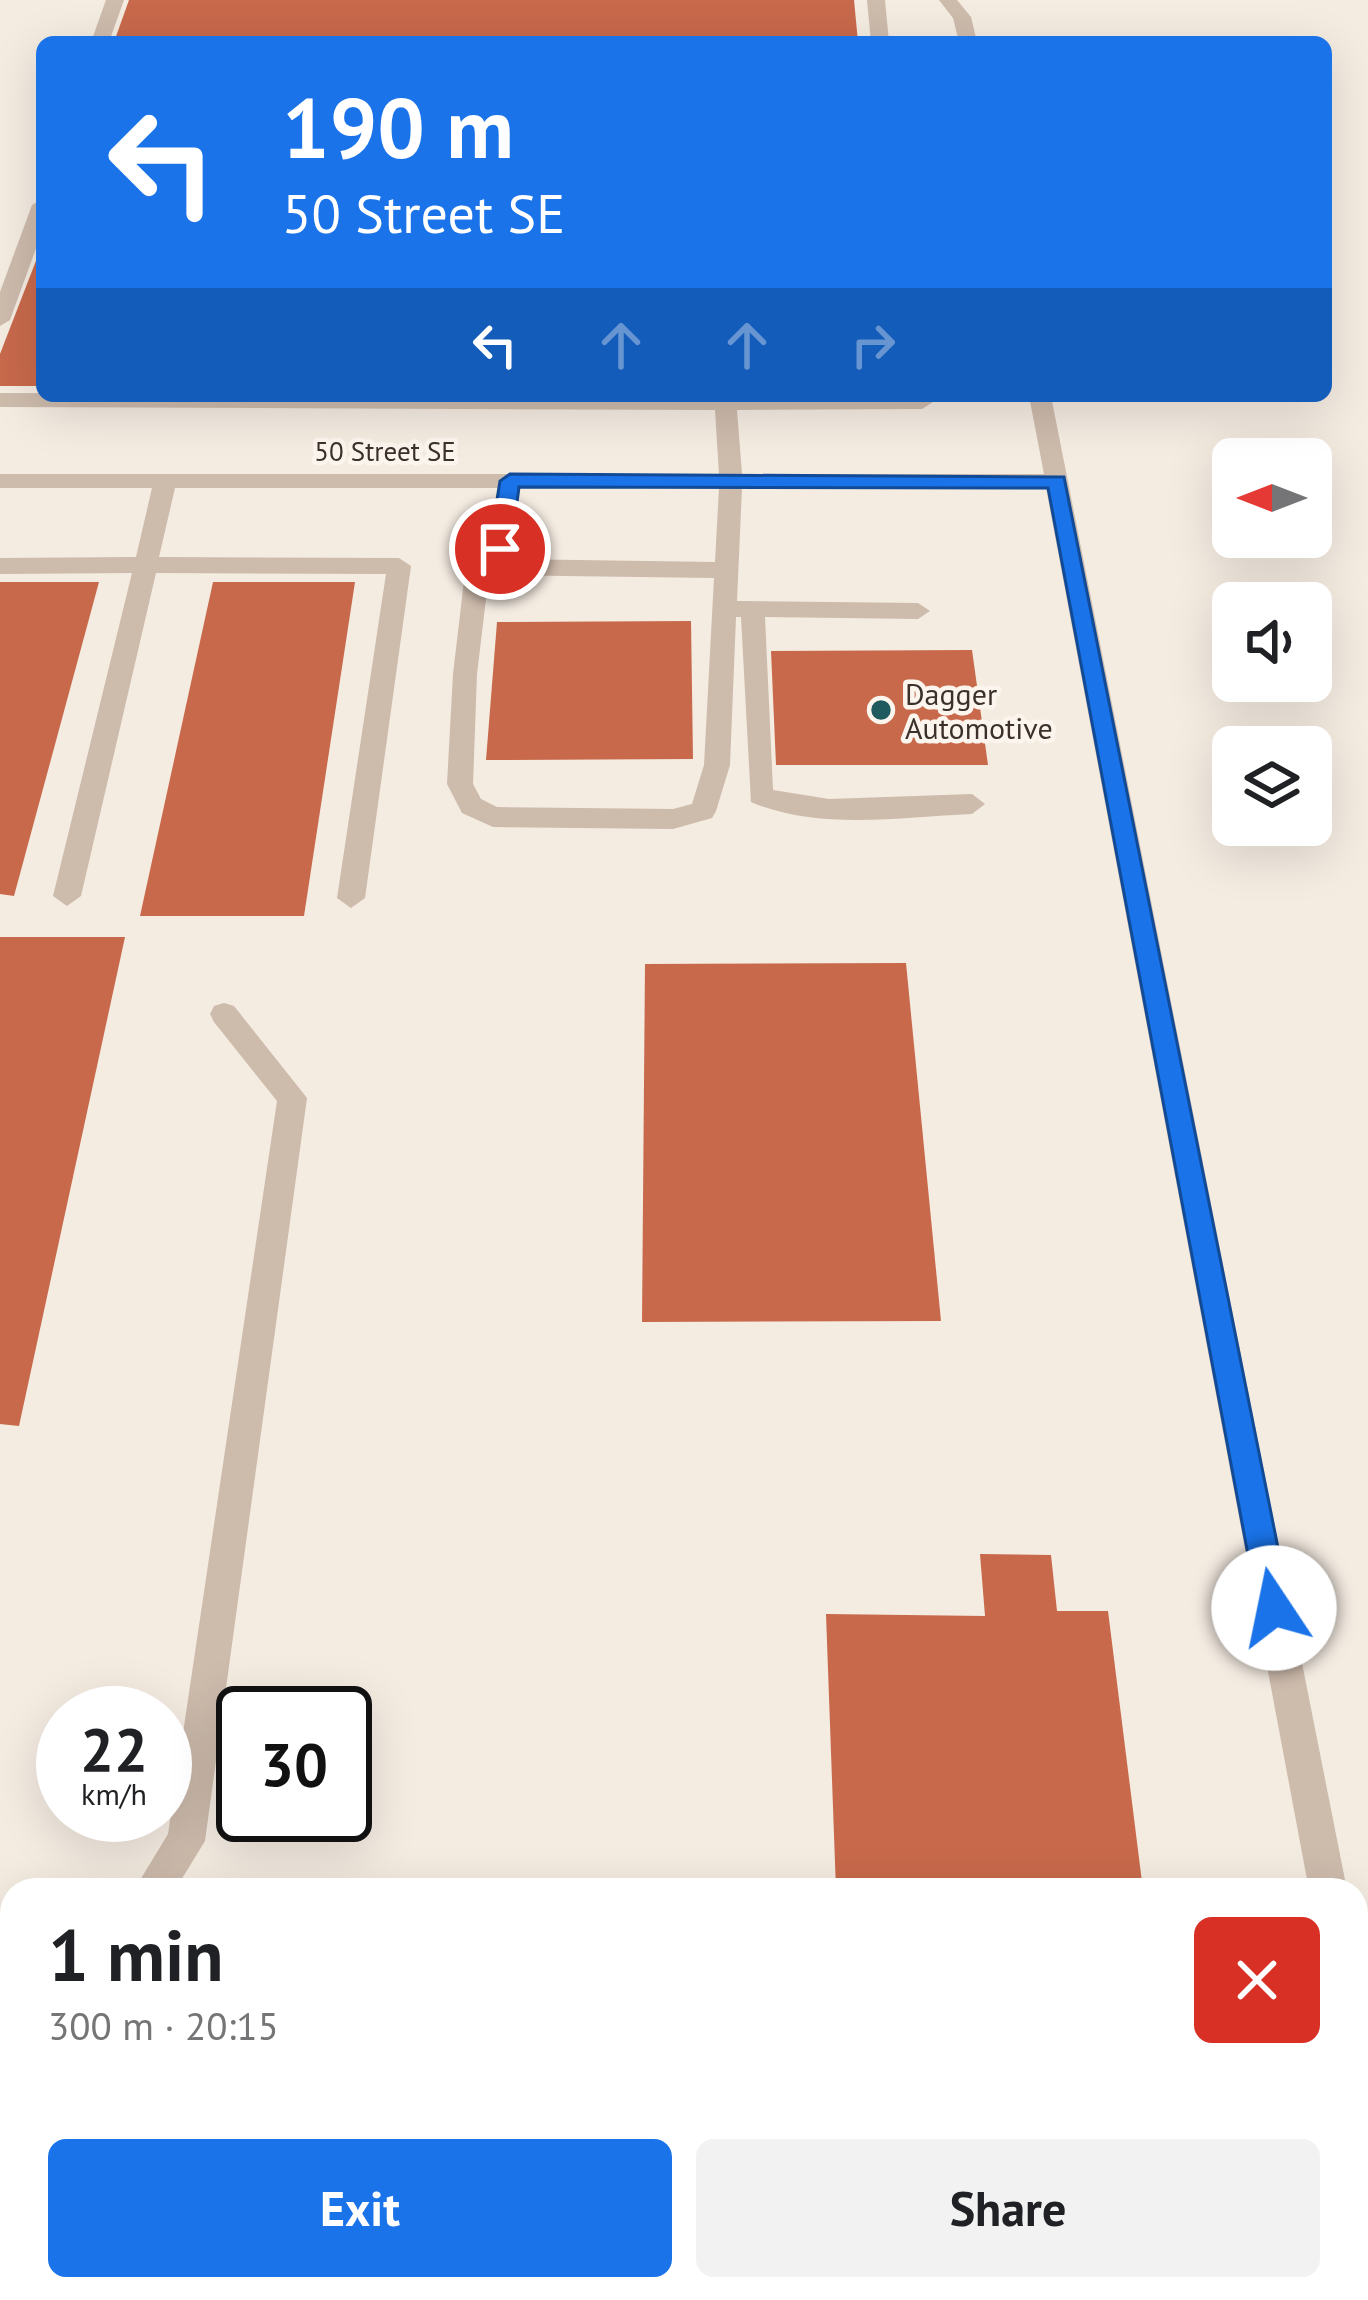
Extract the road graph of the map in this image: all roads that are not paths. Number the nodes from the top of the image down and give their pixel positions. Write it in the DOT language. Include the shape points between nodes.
graph roads {
  1 [pos="115,0"];
  2 [pos="876,0"];
  3 [pos="948,0"];
  4 [pos="968,8"];
  5 [pos="102,36"];
  6 [pos="879,36"];
  7 [pos="36,221"];
  8 [pos="0,320"];
  9 [pos="0,400"];
  10 [pos="36,400"];
  11 [pos="363,402"];
  12 [pos="922,402"];
  13 [pos="1041,402"];
  14 [pos="726,404"];
  15 [pos="0,481"];
  16 [pos="165,481"];
  17 [pos="510,481"];
  18 [pos="731,481"];
  19 [pos="1057,482"];
  20 [pos="146,565"];
  21 [pos="0,566"];
  22 [pos="484,568"];
  23 [pos="727,570"];
  24 [pos="725,608"];
  25 [pos="753,609"];
  26 [pos="918,611"];
  27 [pos="973,805"];
  28 [pos="67,896"];
  29 [pos="351,898"];
  30 [pos="224,1014"];
  31 [pos="161,1878"];
  32 [pos="1326,1878"];
  1 -- 5 [label="street"];
  2 -- 6 [label="street"];
  3 -- 4 [label="street"];
  7 -- 8 [label="street"];
  9 -- 10 [label="street"];
  11 -- 14 [label="street"];
  12 -- 14 [label="street"];
  13 -- 19 [label="street"];
  14 -- 18 [label="street"];
  15 -- 16 [label="street, 50 Street SE"];
  16 -- 17 [label="street, 50 Street SE"];
  16 -- 20 [label="street"];
  17 -- 18 [label="street, 50 Street SE"];
  17 -- 22 [label="street" via="500,549"];
  18 -- 19 [label="street, 50 Street SE"];
  18 -- 23 [label="street"];
  19 -- 32 [label="street"];
  20 -- 21 [label="street"];
  20 -- 28 [label="street"];
  20 -- 29 [label="street" via="399,566"];
  22 -- 23 [label="street"];
  22 -- 24 [label="street" via="465,674 460,784 471,806 493,817 673,819 703,811 717,765"];
  23 -- 24 [label="street"];
  24 -- 25 [label="street"];
  25 -- 26 [label="street"];
  25 -- 27 [label="street" via="760,795 805,807"];
  30 -- 31 [label="street" via="292,1098 186,1841"];
}
